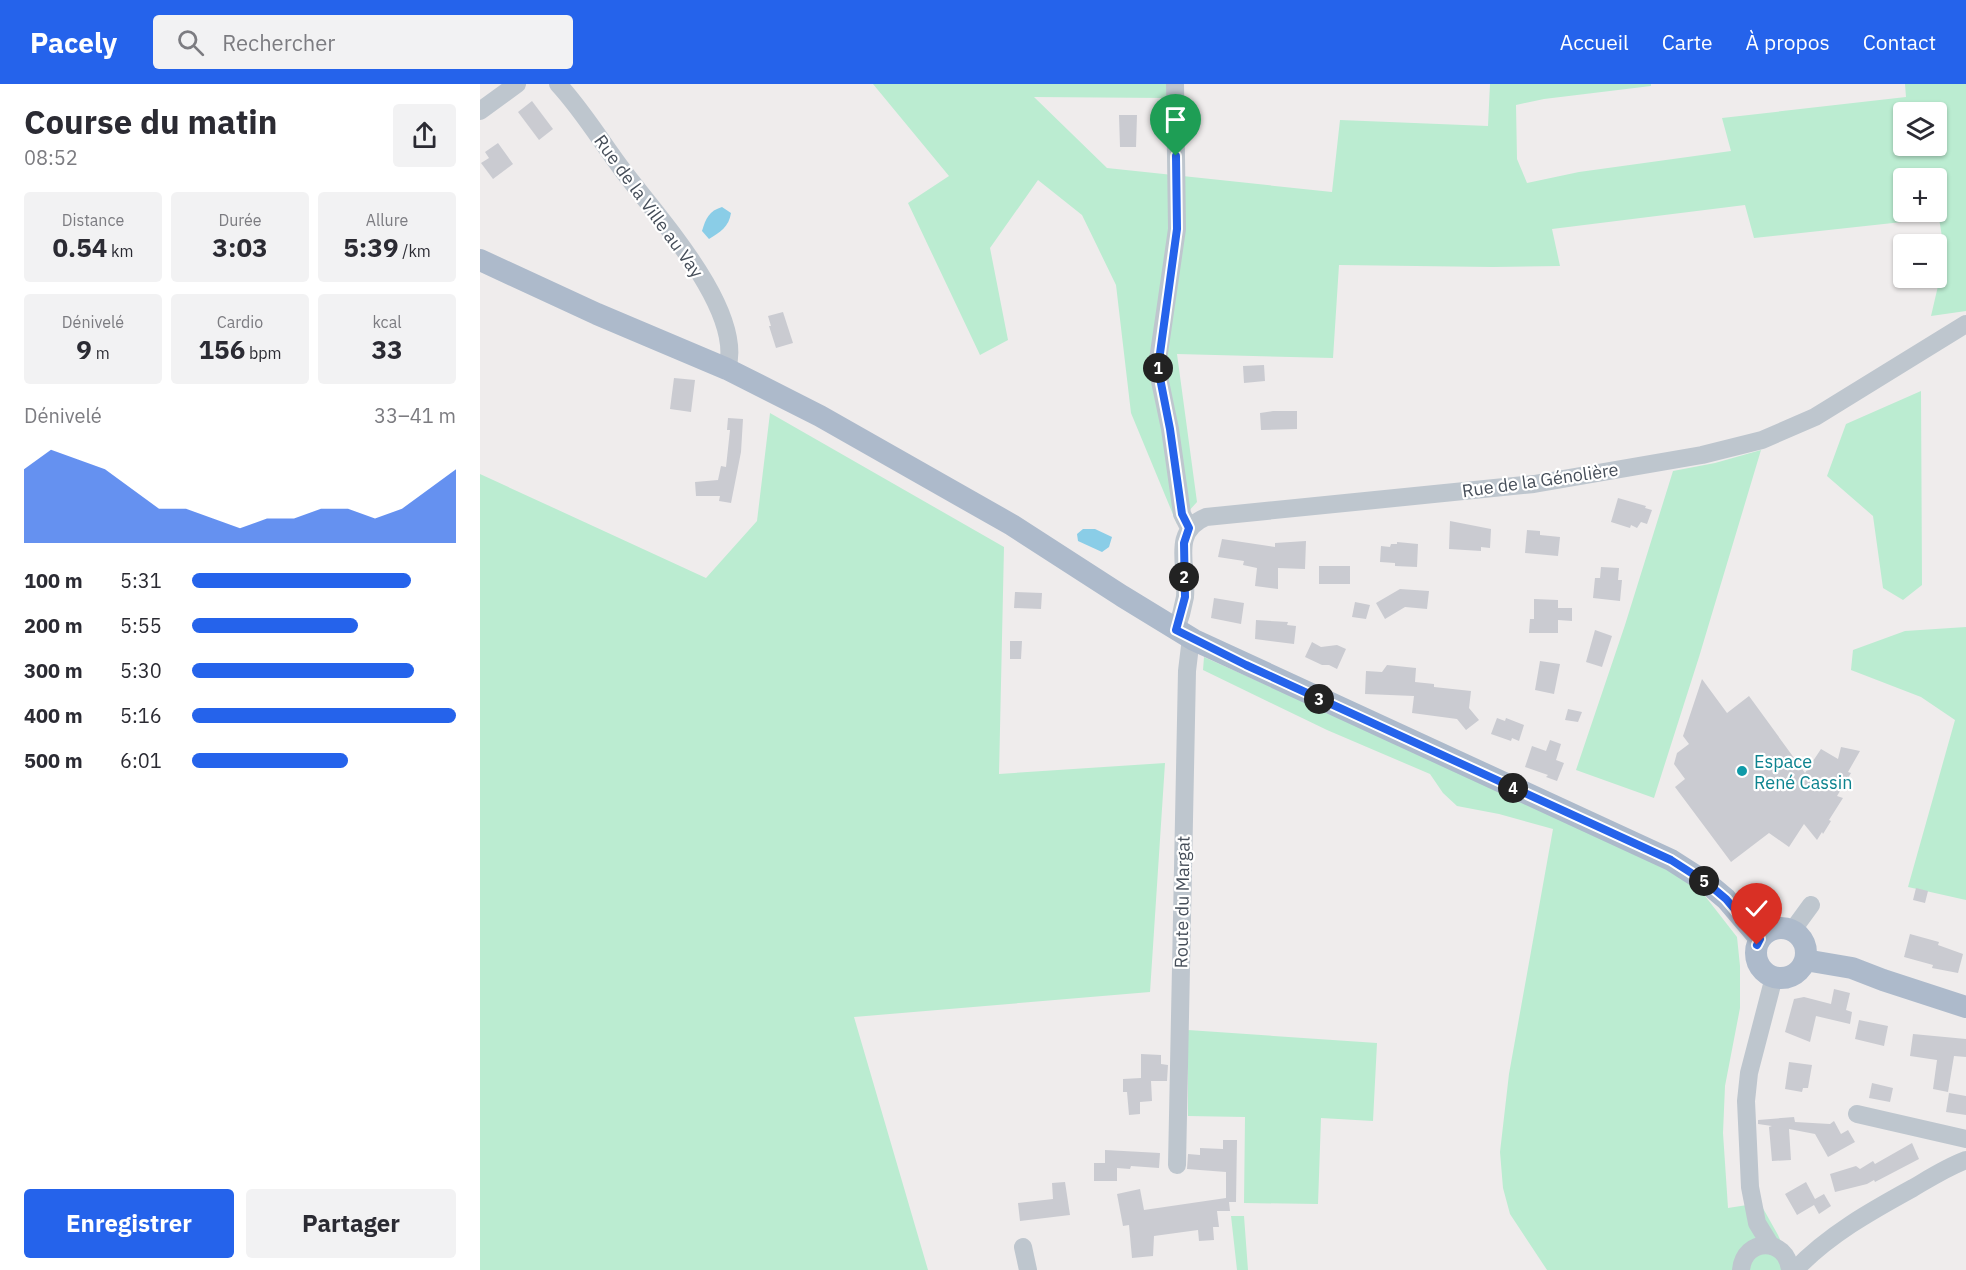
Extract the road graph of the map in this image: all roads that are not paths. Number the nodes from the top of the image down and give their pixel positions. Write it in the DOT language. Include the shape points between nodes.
graph roads {
  1 [pos="517,84"];
  2 [pos="1176,84"];
  3 [pos="565,87"];
  4 [pos="480,111"];
  5 [pos="480,260"];
  6 [pos="1966,324"];
  7 [pos="727,369"];
  8 [pos="1189,528"];
  9 [pos="1185,635"];
  10 [pos="1811,905"];
  11 [pos="1792,931"];
  12 [pos="1760,939"];
  13 [pos="1805,960"];
  14 [pos="1774,977"];
  15 [pos="1966,1007"];
  16 [pos="1857,1114"];
  17 [pos="1966,1139"];
  18 [pos="1966,1160"];
  19 [pos="1177,1165"];
  20 [pos="1750,1187"];
  21 [pos="1830,1238"];
  22 [pos="1023,1247"];
  23 [pos="1777,1249"];
  24 [pos="1741,1265"];
  25 [pos="1028,1270"];
  26 [pos="1790,1270"];
  27 [pos="1795,1270"];
  1 -- 4 [label="street"];
  2 -- 8 [label="street" via="1177,229 1158,368 1182,514"];
  3 -- 7 [label="street, Rue de la Ville au Vay" via="707,285 726,328 730,346"];
  5 -- 7 [label="main road"];
  6 -- 8 [label="street, Rue de la Génolière" via="1815,417 1762,440 1702,455 1534,484 1206,517"];
  7 -- 9 [label="main road" via="899,459 1012,525"];
  8 -- 9 [label="street" via="1184,543"];
  9 -- 12 [label="main road" via="1671,860 1726,899"];
  9 -- 19 [label="street, Route du Margat" via="1190,646"];
  10 -- 11 [label="street"];
  11 -- 12 [label="main road" via="1771,930"];
  11 -- 13 [label="main road" via="1803,943"];
  12 -- 14 [label="main road" via="1758,964"];
  13 -- 14 [label="main road" via="1790,977"];
  13 -- 15 [label="main road" via="1852,968"];
  14 -- 20 [label="street" via="1749,1073 1746,1137"];
  16 -- 17 [label="street"];
  18 -- 21 [label="street"];
  20 -- 23 [label="street" via="1757,1223"];
  20 -- 24 [label="street"];
  21 -- 23 [label="street"];
  21 -- 27 [label="street"];
  22 -- 25 [label="street"];
  23 -- 24 [label="street" via="1758,1246"];
  23 -- 26 [label="street" via="1788,1259"];
}
